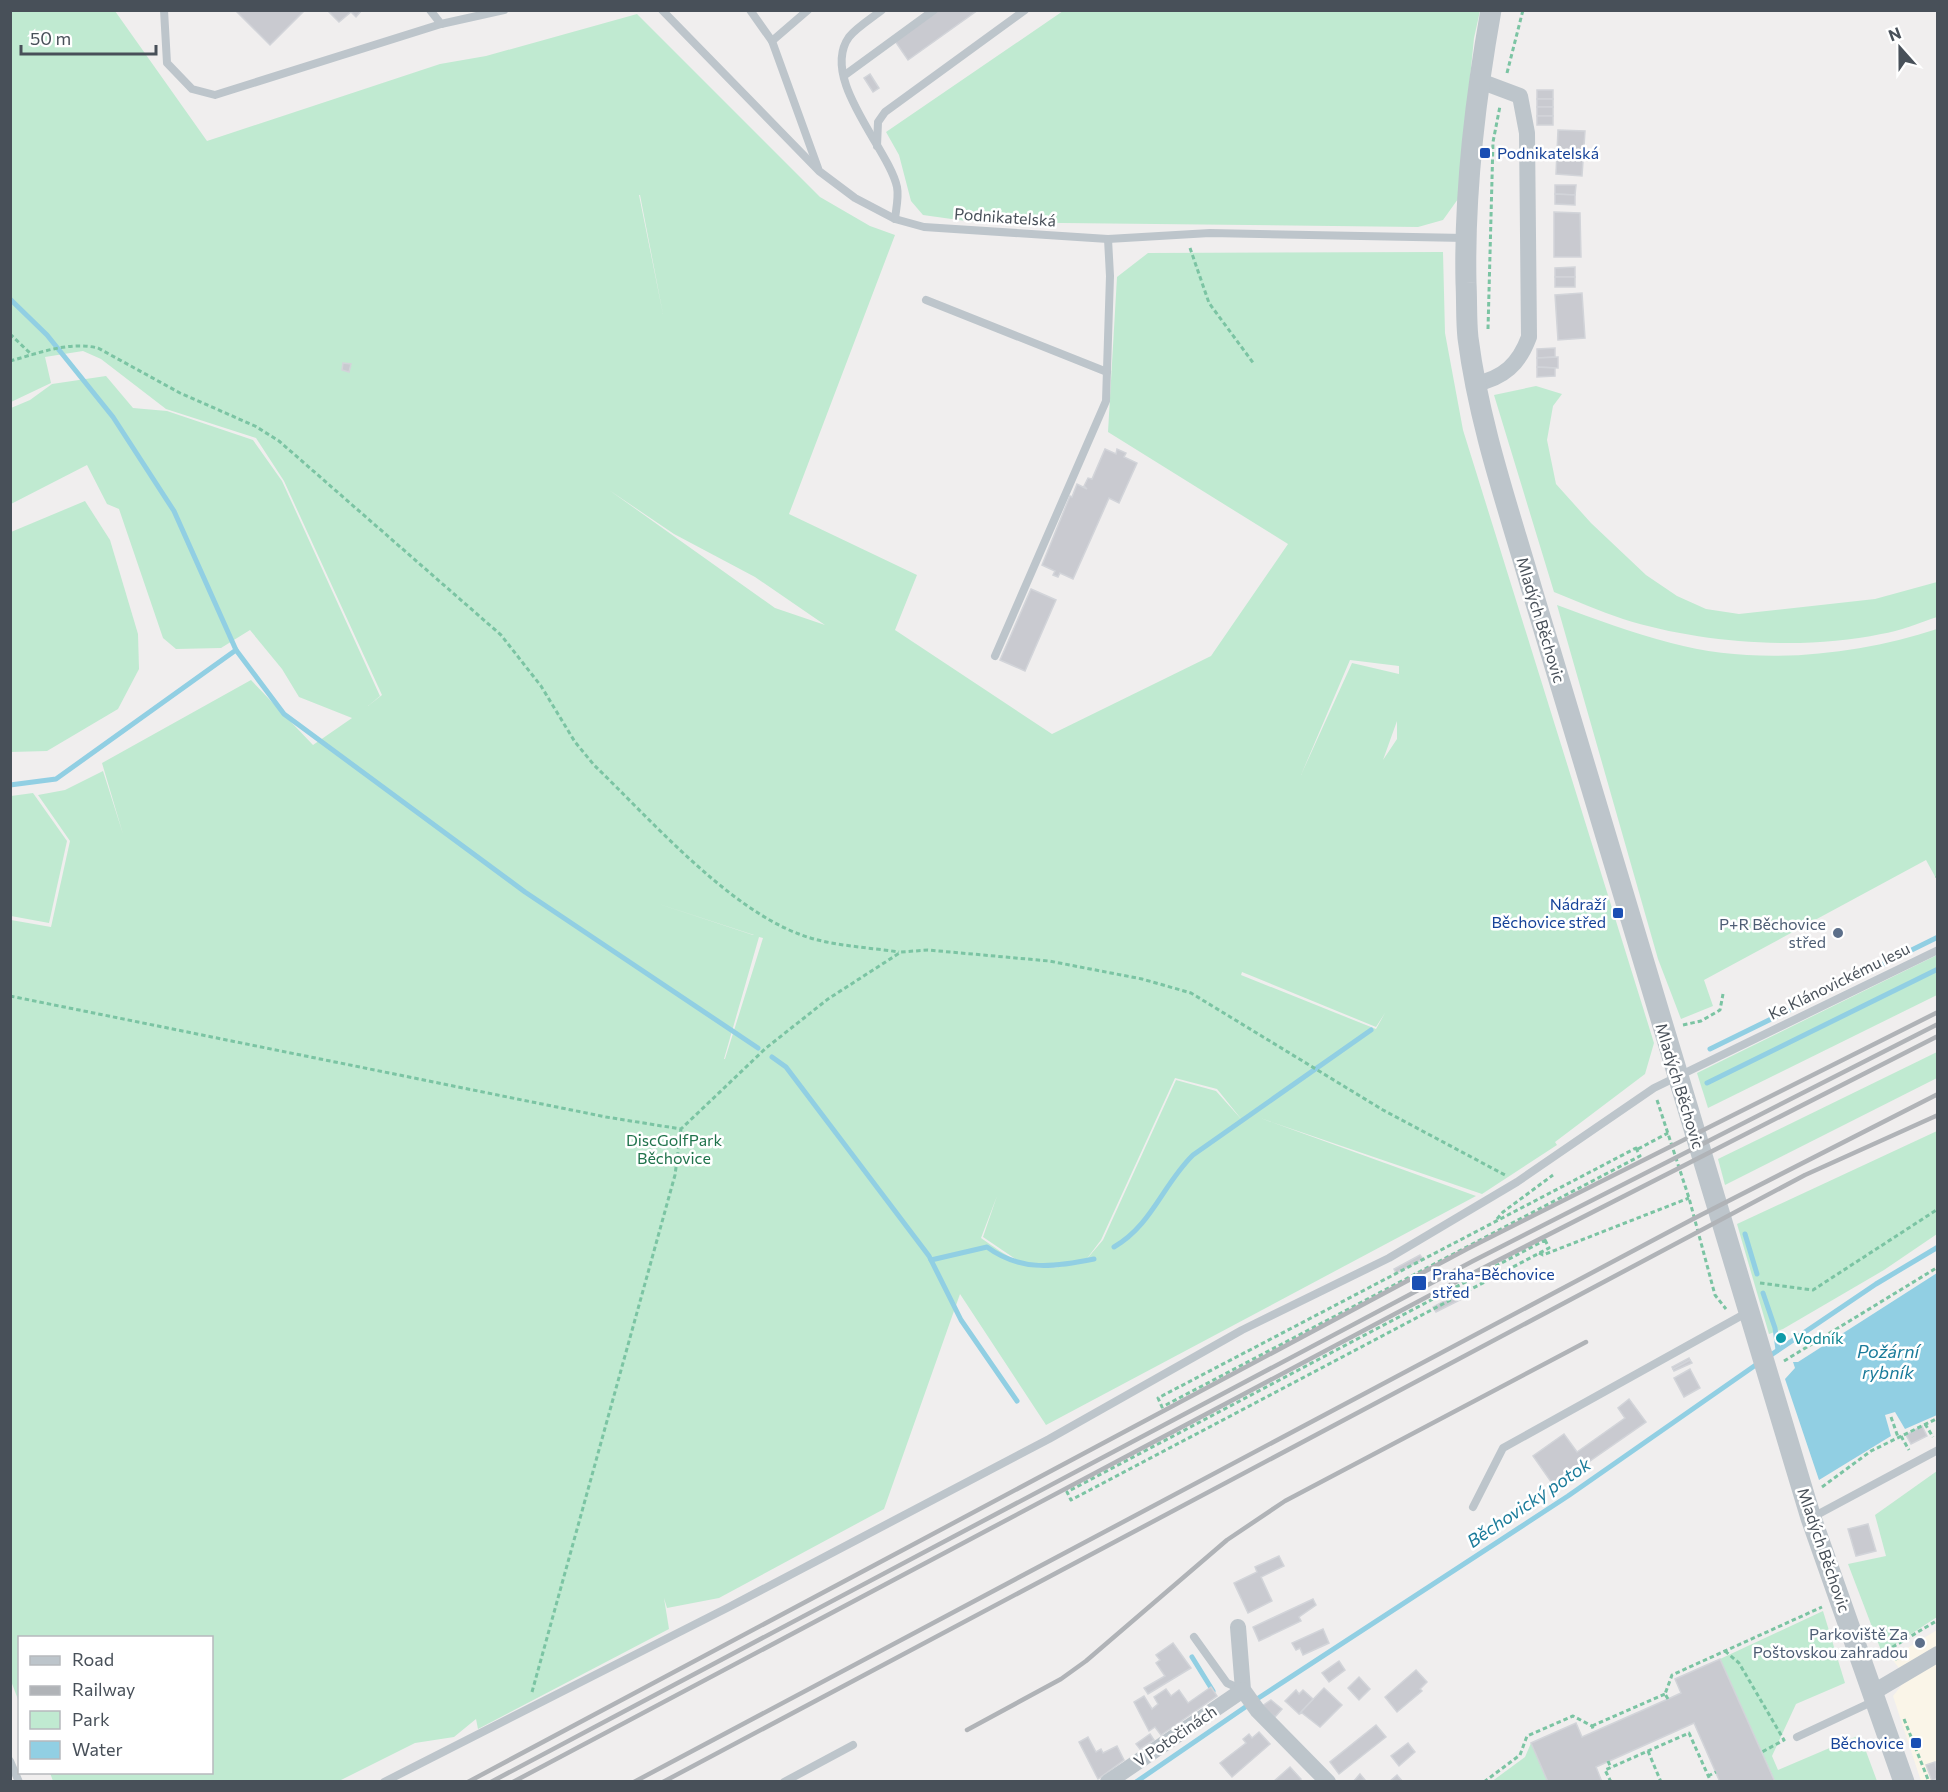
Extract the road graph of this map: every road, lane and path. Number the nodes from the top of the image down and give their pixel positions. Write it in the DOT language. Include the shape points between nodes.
graph roads {
  1 [pos="164,10"];
  2 [pos="430,10"];
  3 [pos="504,10"];
  4 [pos="662,10"];
  5 [pos="750,10"];
  6 [pos="808,10"];
  7 [pos="882,10"];
  8 [pos="934,10"];
  9 [pos="1025,10"];
  10 [pos="1491,10"];
  11 [pos="1523,10"];
  12 [pos="441,24"];
  13 [pos="772,41"];
  14 [pos="845,75"];
  15 [pos="1480,81"];
  16 [pos="1504,89"];
  17 [pos="877,147"];
  18 [pos="819,171"];
  19 [pos="895,219"];
  20 [pos="1186,235"];
  21 [pos="1465,238"];
  22 [pos="1108,239"];
  23 [pos="926,300"];
  24 [pos="1488,332"];
  25 [pos="10,334"];
  26 [pos="32,355"];
  27 [pos="10,361"];
  28 [pos="1254,364"];
  29 [pos="1107,372"];
  30 [pos="1475,384"];
  31 [pos="995,656"];
  32 [pos="1938,951"];
  33 [pos="901,952"];
  34 [pos="1723,994"];
  35 [pos="10,996"];
  36 [pos="1678,1026"];
  37 [pos="1677,1076"];
  38 [pos="1654,1088"];
  39 [pos="681,1129"];
  40 [pos="1668,1133"];
  41 [pos="1637,1149"];
  42 [pos="1517,1182"];
  43 [pos="1689,1198"];
  44 [pos="1938,1209"];
  45 [pos="1539,1253"];
  46 [pos="1938,1267"];
  47 [pos="1767,1284"];
  48 [pos="1715,1295"];
  49 [pos="1748,1311"];
  50 [pos="1772,1367"];
  51 [pos="1891,1417"];
  52 [pos="1938,1418"];
  53 [pos="1926,1424"];
  54 [pos="1900,1437"];
  55 [pos="1933,1437"];
  56 [pos="1909,1450"];
  57 [pos="1938,1450"];
  58 [pos="1818,1490"];
  59 [pos="1473,1508"];
  60 [pos="1811,1518"];
  61 [pos="1826,1605"];
  62 [pos="1938,1620"];
  63 [pos="1238,1627"];
  64 [pos="1194,1637"];
  65 [pos="1725,1651"];
  66 [pos="1938,1654"];
  67 [pos="1890,1666"];
  68 [pos="1665,1694"];
  69 [pos="1873,1697"];
  70 [pos="1668,1699"];
  71 [pos="1250,1700"];
  72 [pos="529,1708"];
  73 [pos="1901,1713"];
  74 [pos="1592,1726"];
  75 [pos="1681,1729"];
  76 [pos="1594,1731"];
  77 [pos="1683,1735"];
  78 [pos="1797,1737"];
  79 [pos="852,1745"];
  80 [pos="1648,1751"];
  81 [pos="1762,1752"];
  82 [pos="10,1761"];
  83 [pos="1608,1761"];
  84 [pos="1611,1768"];
  85 [pos="1716,1772"];
  86 [pos="1708,1776"];
  87 [pos="19,1782"];
  88 [pos="384,1782"];
  89 [pos="784,1782"];
  90 [pos="1108,1782"];
  91 [pos="1328,1782"];
  92 [pos="1484,1782"];
  93 [pos="1611,1782"];
  94 [pos="1661,1782"];
  95 [pos="1711,1782"];
  96 [pos="1904,1782"];
  97 [pos="1929,1782"];
  1 -- 12 [label="lane" via="167,63 192,89 215,95"];
  2 -- 12 [label="lane"];
  3 -- 12 [label="lane"];
  4 -- 18 [label="lane, Podnikatelská"];
  5 -- 13 [label="lane"];
  6 -- 13 [label="lane"];
  7 -- 14 [label="lane" via="849,38 843,57"];
  8 -- 14 [label="lane"];
  9 -- 17 [label="lane" via="885,112 878,122"];
  10 -- 15 [label="street, Mladých Běchovic"];
  11 -- 16 [label="path"];
  13 -- 18 [label="lane"];
  14 -- 17 [label="lane" via="861,122"];
  15 -- 16 [label="street"];
  15 -- 21 [label="street, Mladých Běchovic"];
  16 -- 24 [label="path" via="1493,142"];
  16 -- 30 [label="street" via="1520,96 1527,133 1529,338 1512,369 1491,381"];
  17 -- 19 [label="lane" via="898,189"];
  18 -- 19 [label="lane, Podnikatelská" via="855,198"];
  19 -- 22 [label="lane, Podnikatelská" via="924,227"];
  20 -- 21 [label="lane, Podnikatelská"];
  20 -- 22 [label="lane, Podnikatelská"];
  20 -- 28 [label="path" via="1209,303"];
  21 -- 30 [label="street, Mladých Běchovic" via="1467,335"];
  22 -- 29 [label="lane"];
  23 -- 29 [label="lane"];
  25 -- 26 [label="path"];
  26 -- 27 [label="path"];
  26 -- 33 [label="path" via="64,346 98,348 279,441 501,635 594,765 730,893 762,917 801,935"];
  29 -- 31 [label="lane" via="1106,401"];
  30 -- 37 [label="street, Mladých Běchovic" via="1498,475"];
  32 -- 37 [label="lane, Ke Klánovickému lesu"];
  33 -- 39 [label="path" via="828,999 766,1048"];
  33 -- 42 [label="path" via="928,950 1049,961 1191,993 1383,1110"];
  34 -- 36 [label="path" via="1720,1010 1701,1021"];
  35 -- 39 [label="path"];
  37 -- 38 [label="lane, Ke Klánovickému lesu"];
  37 -- 49 [label="street, Mladých Běchovic"];
  38 -- 40 [label="path"];
  38 -- 42 [label="lane, Ke Klánovickému lesu"];
  39 -- 72 [label="path" via="675,1175"];
  40 -- 41 [label="path"];
  40 -- 43 [label="path"];
  41 -- 41 [label="path" via="1158,1398 1162,1407 1640,1156"];
  42 -- 72 [label="lane, Ke Klánovickému lesu" via="1389,1258 1242,1330 1049,1439"];
  43 -- 45 [label="path" via="1543,1255"];
  43 -- 48 [label="path"];
  44 -- 47 [label="path" via="1813,1290"];
  45 -- 45 [label="path" via="1071,1500 1067,1492 1545,1240 1549,1248"];
  46 -- 50 [label="path"];
  49 -- 50 [label="street, Mladých Běchovic" via="1758,1344"];
  49 -- 59 [label="lane" via="1503,1448"];
  50 -- 60 [label="street, Mladých Běchovic"];
  51 -- 54 [label="path"];
  52 -- 53 [label="path"];
  53 -- 54 [label="path"];
  53 -- 55 [label="path"];
  54 -- 56 [label="path"];
  54 -- 58 [label="path" via="1871,1451"];
  57 -- 60 [label="lane"];
  60 -- 69 [label="street, Mladých Běchovic"];
  61 -- 65 [label="path"];
  62 -- 67 [label="path" via="1891,1648 1897,1663"];
  63 -- 71 [label="street"];
  64 -- 71 [label="lane" via="1227,1683"];
  65 -- 68 [label="path" via="1672,1675"];
  65 -- 81 [label="path" via="1739,1663 1784,1740"];
  66 -- 69 [label="street"];
  68 -- 70 [label="path"];
  68 -- 74 [label="path"];
  69 -- 78 [label="lane"];
  69 -- 96 [label="street, Mladých Běchovic"];
  71 -- 90 [label="street, V Potočinách"];
  71 -- 91 [label="street"];
  72 -- 88 [label="lane, Ke Klánovickému lesu"];
  73 -- 97 [label="path"];
  74 -- 76 [label="path"];
  74 -- 92 [label="path" via="1573,1716 1527,1736 1520,1755"];
  75 -- 77 [label="path"];
  77 -- 80 [label="path"];
  77 -- 86 [label="path" via="1689,1733"];
  79 -- 89 [label="lane"];
  80 -- 84 [label="path"];
  80 -- 94 [label="path"];
  82 -- 87 [label="lane"];
  83 -- 84 [label="path"];
  84 -- 93 [label="path" via="1605,1770"];
  85 -- 86 [label="path"];
  86 -- 95 [label="path"];
}
